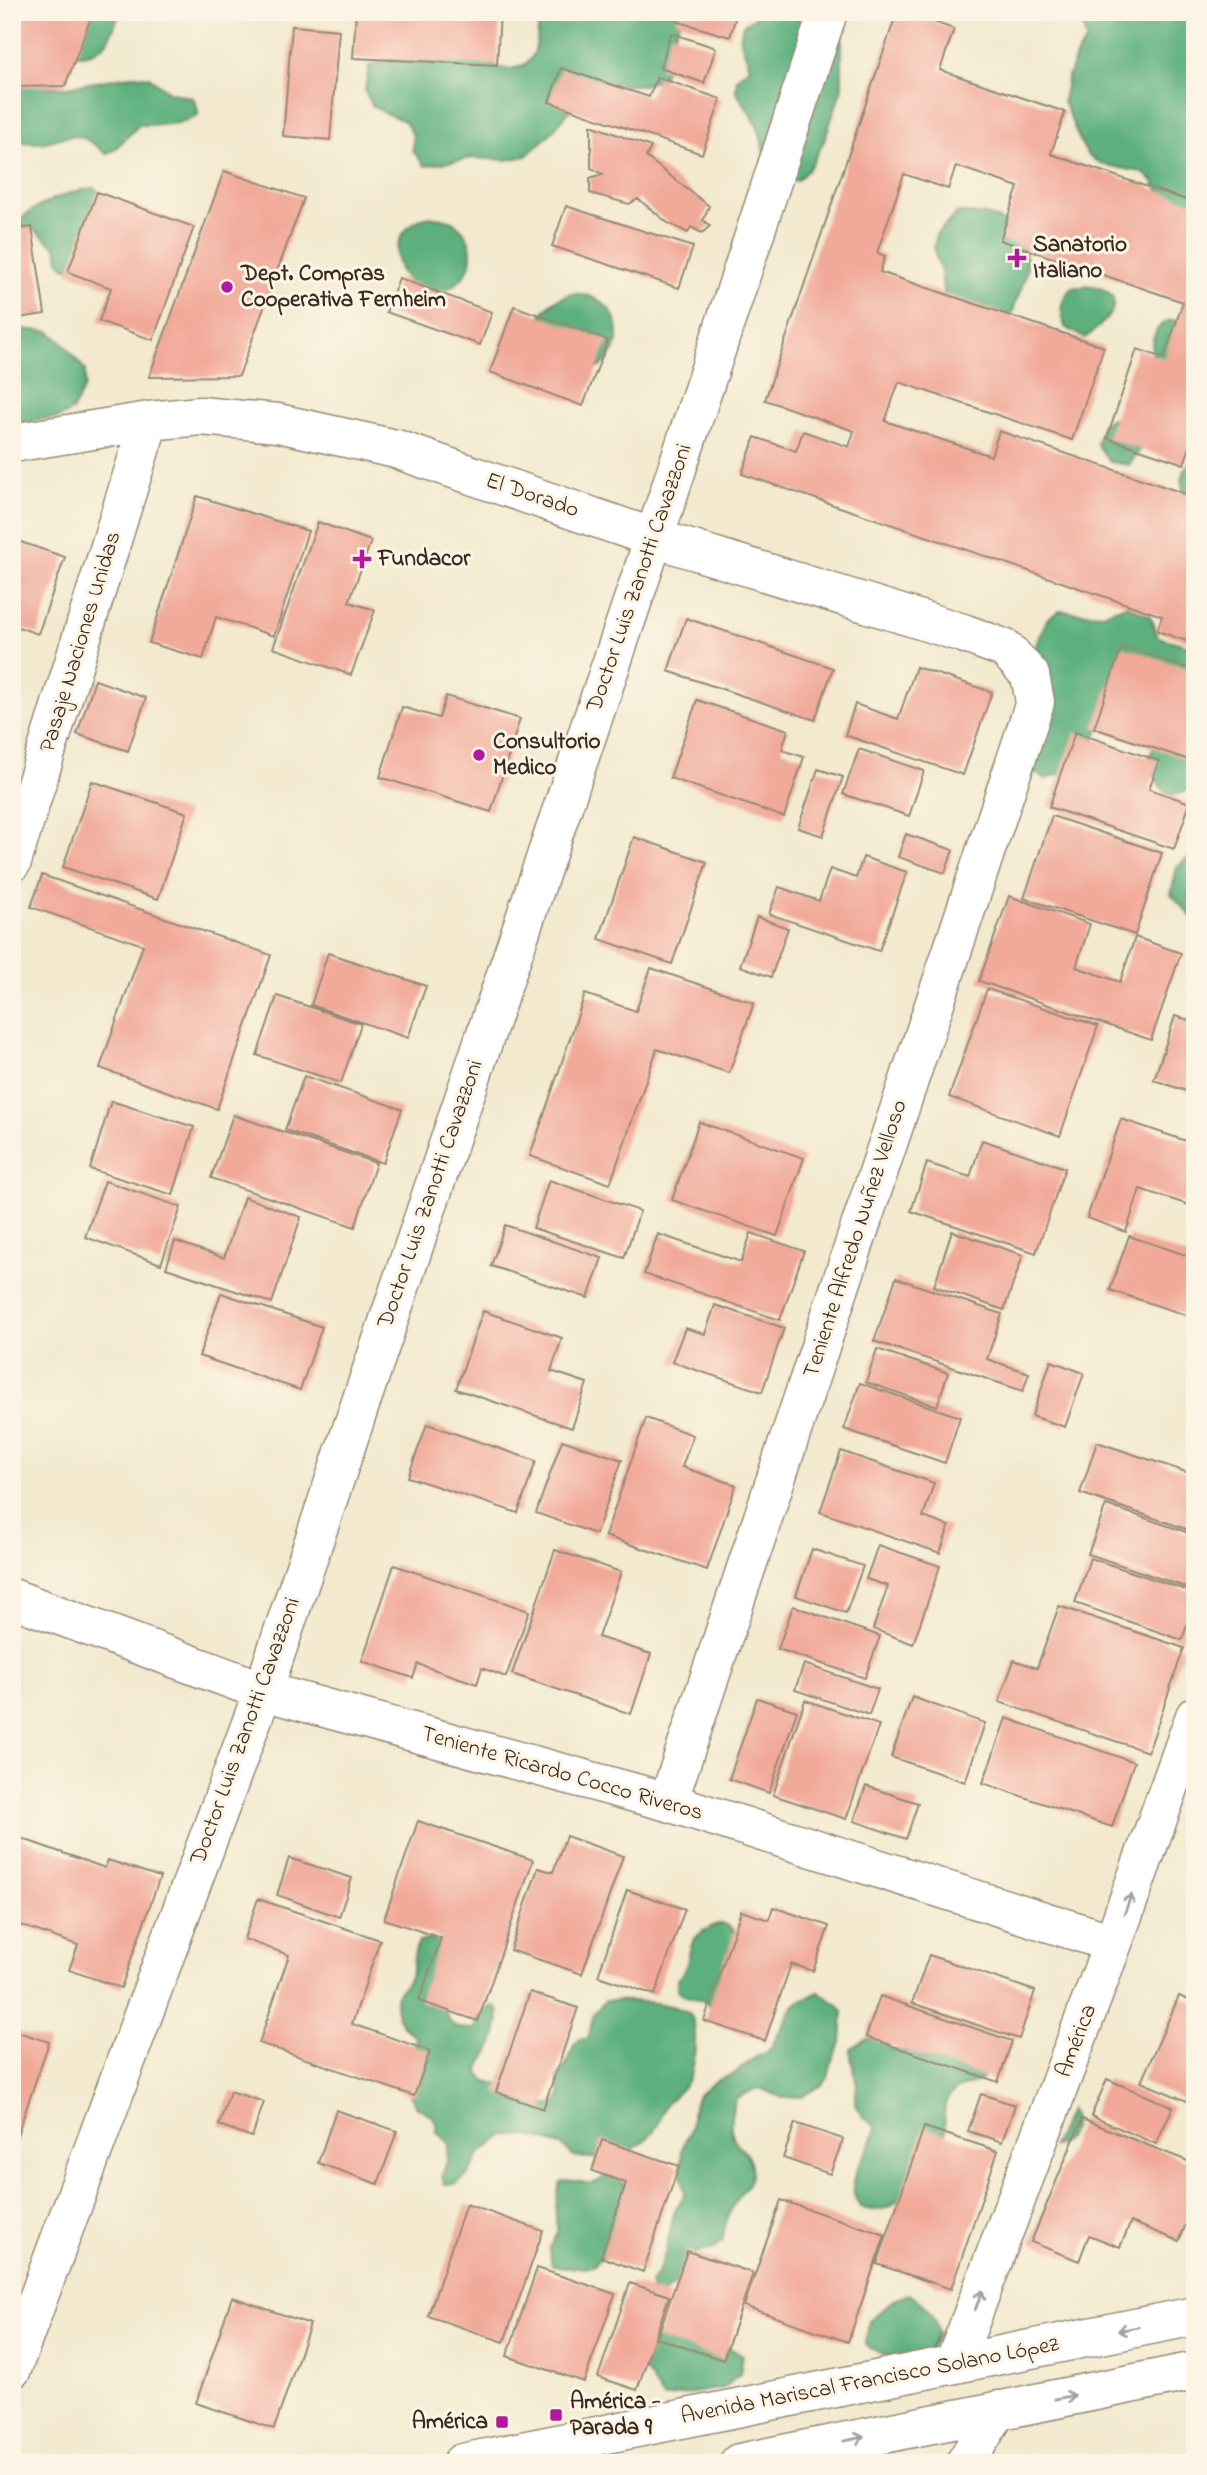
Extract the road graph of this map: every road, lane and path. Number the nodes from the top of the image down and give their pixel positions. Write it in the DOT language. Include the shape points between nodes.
graph roads {
  1 [pos="828,12"];
  2 [pos="149,421"];
  3 [pos="12,443"];
  4 [pos="654,538"];
  5 [pos="1030,675"];
  6 [pos="12,862"];
  7 [pos="12,1598"];
  8 [pos="263,1690"];
  9 [pos="1195,1716"];
  10 [pos="668,1802"];
  11 [pos="1114,1944"];
  12 [pos="1195,2316"];
  13 [pos="954,2364"];
  14 [pos="12,2369"];
  15 [pos="1195,2371"];
  16 [pos="998,2410"];
  17 [pos="462,2463"];
  18 [pos="739,2463"];
  19 [pos="965,2463"];
  1 -- 4 [label="main road, Doctor Luis Zanotti Cavazzoni"];
  2 -- 3 [label="main road, El Dorado"];
  2 -- 4 [label="main road, El Dorado" via="200,416 278,422 396,449"];
  2 -- 6 [label="main road, Pasaje Naciones Unidas"];
  4 -- 5 [label="main road, El Dorado" via="963,632 1006,649"];
  4 -- 8 [label="main road, Doctor Luis Zanotti Cavazzoni"];
  5 -- 10 [label="main road, Teniente Alfredo Nuñez Velloso" via="1035,702"];
  7 -- 8 [label="main road, Teniente Ricardo Cocco Riveros"];
  8 -- 10 [label="main road, Teniente Ricardo Cocco Riveros"];
  8 -- 14 [label="main road, Doctor Luis Zanotti Cavazzoni"];
  11 -- 9 [label="main road, América, one-way"];
  10 -- 11 [label="main road, Teniente Ricardo Cocco Riveros"];
  13 -- 11 [label="main road, América, one-way"];
  12 -- 13 [label="main road, Avenida Mariscal Francisco Solano López, one-way"];
  13 -- 17 [label="main road, Avenida Mariscal Francisco Solano López"];
  16 -- 15 [label="main road, one-way"];
  18 -- 16 [label="main road, one-way"];
  16 -- 19 [label="main road"];
}
